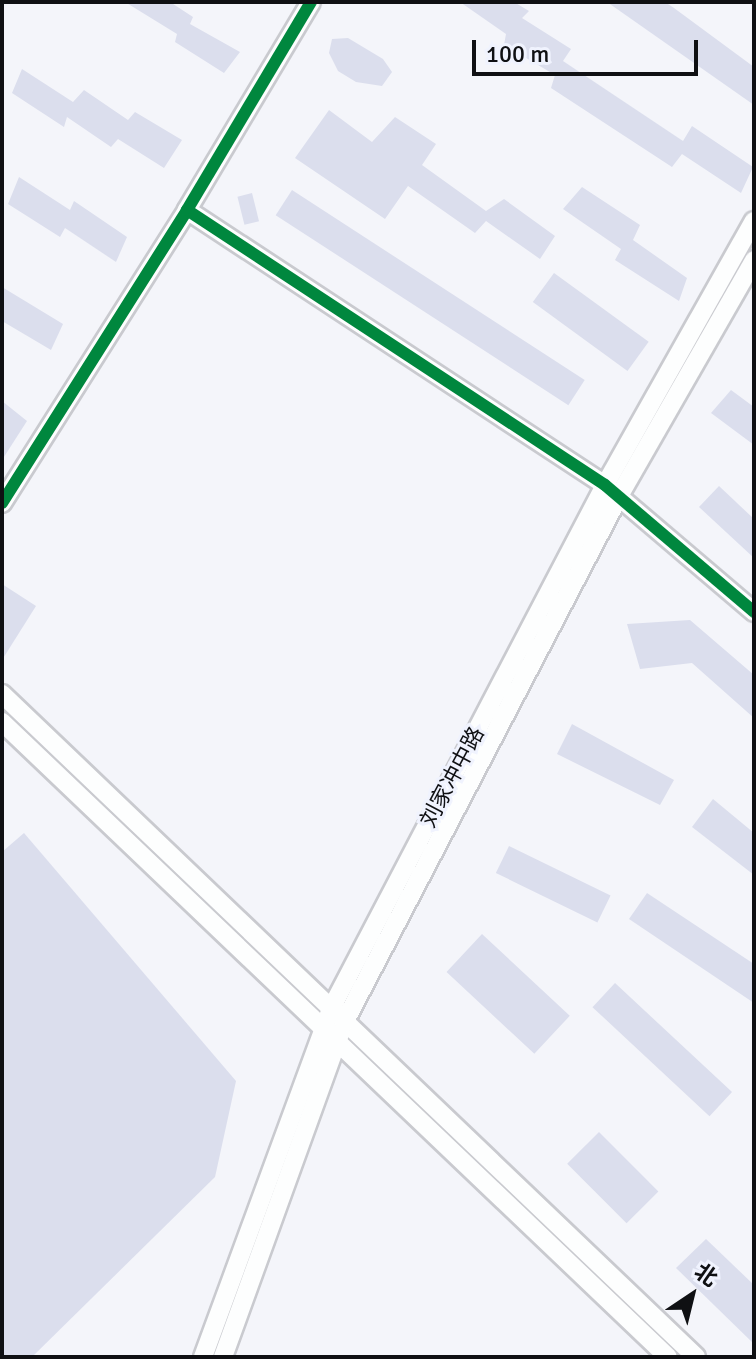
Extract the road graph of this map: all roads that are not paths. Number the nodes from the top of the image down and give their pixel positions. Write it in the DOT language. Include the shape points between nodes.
graph roads {
  1 [pos="311,2"];
  2 [pos="187,210"];
  3 [pos="754,221"];
  4 [pos="754,260"];
  5 [pos="612,490"];
  6 [pos="2,503"];
  7 [pos="754,612"];
  8 [pos="2,694"];
  9 [pos="2,722"];
  10 [pos="337,1016"];
  11 [pos="330,1036"];
  12 [pos="203,1357"];
  13 [pos="223,1357"];
  14 [pos="668,1357"];
  15 [pos="696,1357"];
  1 -- 2 [label="main road"];
  2 -- 5 [label="main road"];
  2 -- 6 [label="main road"];
  3 -- 5 [label="main road, 刘家冲中路"];
  4 -- 5 [label="main road, 刘家冲中路"];
  5 -- 7 [label="main road"];
  5 -- 10 [label="main road, 刘家冲中路"];
  8 -- 10 [label="main road"];
  9 -- 11 [label="main road"];
  10 -- 11 [label="main road, 刘家冲中路"];
  10 -- 15 [label="main road"];
  11 -- 12 [label="main road, 刘家冲中路"];
  11 -- 13 [label="main road, 刘家冲中路"];
  11 -- 14 [label="main road"];
}
